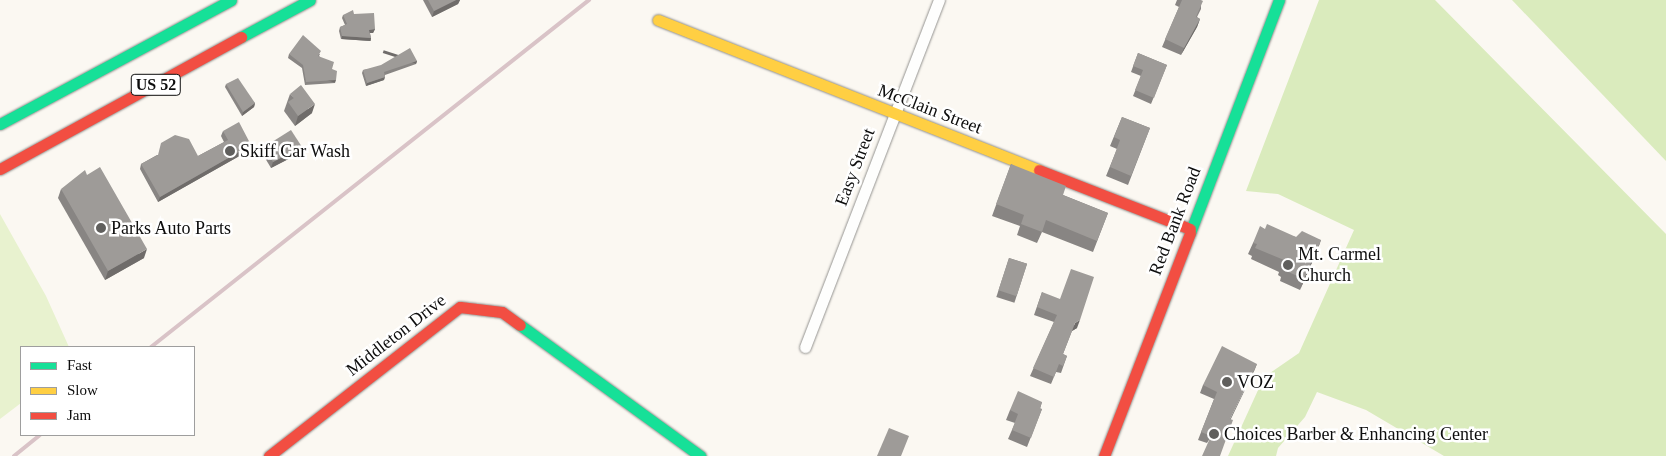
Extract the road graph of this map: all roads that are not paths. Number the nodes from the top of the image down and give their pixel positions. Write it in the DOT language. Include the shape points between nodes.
graph roads {
  1 [pos="231,0"];
  2 [pos="310,0"];
  3 [pos="940,0"];
  4 [pos="1280,0"];
  5 [pos="658,20"];
  6 [pos="894,114"];
  7 [pos="0,124"];
  8 [pos="0,169"];
  9 [pos="1190,229"];
  10 [pos="805,347"];
  11 [pos="269,456"];
  12 [pos="700,456"];
  13 [pos="1104,456"];
  1 -- 7 [label="main road, US 52"];
  2 -- 8 [label="main road, US 52"];
  3 -- 6 [label="street, Easy Street"];
  4 -- 9 [label="main road, Red Bank Road"];
  5 -- 6 [label="main road, McClain Street"];
  6 -- 9 [label="main road, McClain Street"];
  6 -- 10 [label="street, Easy Street"];
  9 -- 13 [label="main road, Red Bank Road"];
  11 -- 12 [label="main road, Middleton Drive" via="460,306 502,312"];
}
